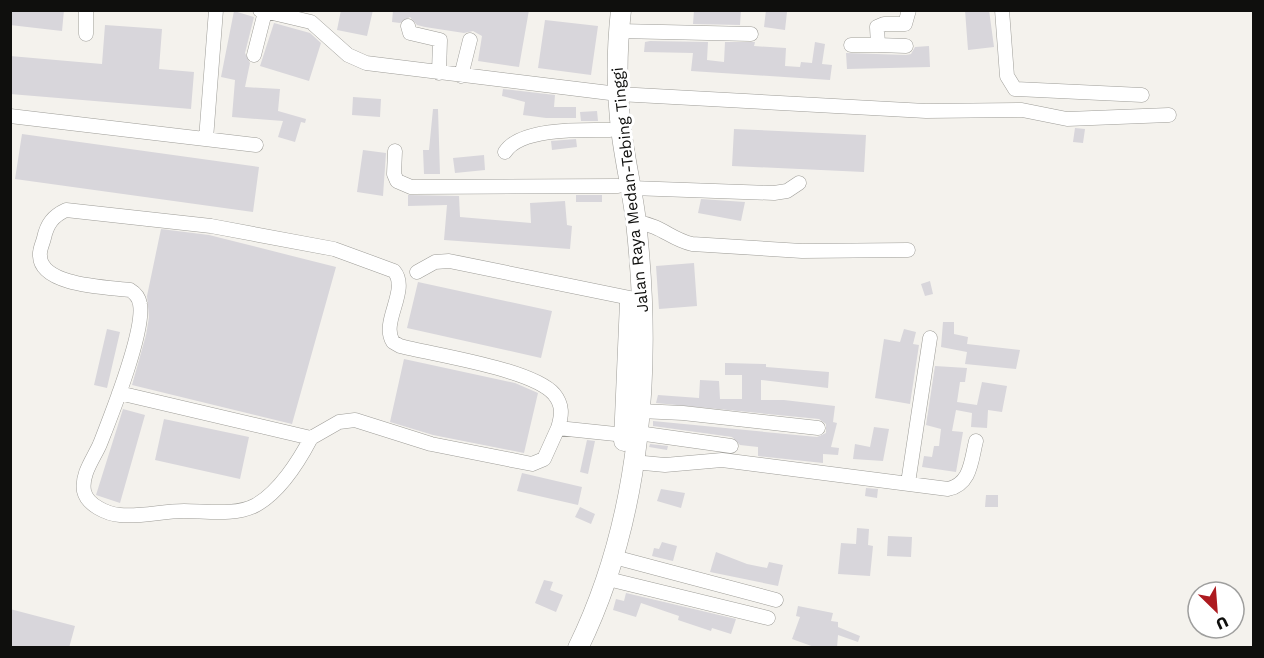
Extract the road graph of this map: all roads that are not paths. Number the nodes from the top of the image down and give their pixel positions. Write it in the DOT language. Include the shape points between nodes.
graph roads {
  1 [pos="86,10"];
  2 [pos="216,10"];
  3 [pos="609,10"];
  4 [pos="621,10"];
  5 [pos="909,10"];
  6 [pos="1002,10"];
  7 [pos="263,11"];
  8 [pos="408,26"];
  9 [pos="619,31"];
  10 [pos="86,34"];
  11 [pos="751,34"];
  12 [pos="470,40"];
  13 [pos="851,45"];
  14 [pos="878,45"];
  15 [pos="906,46"];
  16 [pos="254,55"];
  17 [pos="439,73"];
  18 [pos="461,76"];
  19 [pos="612,93"];
  20 [pos="1142,95"];
  21 [pos="10,116"];
  22 [pos="1168,116"];
  23 [pos="610,130"];
  24 [pos="206,139"];
  25 [pos="256,145"];
  26 [pos="395,151"];
  27 [pos="505,152"];
  28 [pos="799,183"];
  29 [pos="625,187"];
  30 [pos="636,222"];
  31 [pos="909,250"];
  32 [pos="417,272"];
  33 [pos="630,298"];
  34 [pos="930,338"];
  35 [pos="119,393"];
  36 [pos="640,411"];
  37 [pos="558,428"];
  38 [pos="818,428"];
  39 [pos="631,434"];
  40 [pos="311,438"];
  41 [pos="976,441"];
  42 [pos="731,446"];
  43 [pos="633,462"];
  44 [pos="908,483"];
  45 [pos="614,557"];
  46 [pos="608,579"];
  47 [pos="776,600"];
  48 [pos="768,618"];
  49 [pos="567,648"];
  50 [pos="578,648"];
  1 -- 10 [label="street"];
  2 -- 24 [label="street"];
  3 -- 19 [label="highway, Jalan Raya Medan-Tebing Tinggi" via="606,33"];
  4 -- 9 [label="highway, Jalan Raya Medan-Tebing Tinggi"];
  5 -- 14 [label="street" via="905,24 877,27"];
  6 -- 20 [label="street" via="1007,76 1015,89"];
  7 -- 16 [label="street"];
  7 -- 17 [label="street" via="311,22 348,55 366,63"];
  8 -- 17 [label="street" via="410,33 440,40"];
  9 -- 11 [label="street"];
  9 -- 19 [label="highway, Jalan Raya Medan-Tebing Tinggi"];
  12 -- 18 [label="street"];
  13 -- 14 [label="street"];
  14 -- 15 [label="street"];
  17 -- 18 [label="street"];
  18 -- 19 [label="street"];
  19 -- 22 [label="street" via="926,111 1022,110 1067,119"];
  19 -- 23 [label="highway, Jalan Raya Medan-Tebing Tinggi"];
  19 -- 29 [label="highway, Jalan Raya Medan-Tebing Tinggi"];
  21 -- 24 [label="street"];
  23 -- 27 [label="street" via="538,135 516,141"];
  23 -- 29 [label="highway, Jalan Raya Medan-Tebing Tinggi"];
  24 -- 25 [label="street"];
  26 -- 29 [label="street" via="393,174 397,181 411,187"];
  28 -- 29 [label="street" via="774,193"];
  29 -- 30 [label="highway, Jalan Raya Medan-Tebing Tinggi"];
  29 -- 33 [label="highway, Jalan Raya Medan-Tebing Tinggi"];
  30 -- 31 [label="street" via="654,225 692,244 802,251"];
  30 -- 36 [label="highway, Jalan Raya Medan-Tebing Tinggi" via="644,355"];
  32 -- 33 [label="street" via="435,262 449,261"];
  33 -- 39 [label="highway, Jalan Raya Medan-Tebing Tinggi"];
  34 -- 44 [label="street"];
  35 -- 37 [label="street" via="135,338 139,300 130,290 64,280 43,267 40,256 45,229 57,214 66,210 211,226 334,249 394,271 399,280 390,333 393,342 498,369 546,386 555,395 562,413"];
  35 -- 40 [label="street"];
  35 -- 40 [label="street" via="86,471 84,490 102,510 119,515 219,512 254,506 284,478"];
  36 -- 38 [label="street"];
  36 -- 39 [label="highway, Jalan Raya Medan-Tebing Tinggi"];
  37 -- 39 [label="street"];
  37 -- 40 [label="street" via="544,459 532,464 431,444 355,420 339,422"];
  39 -- 42 [label="street"];
  39 -- 43 [label="highway, Jalan Raya Medan-Tebing Tinggi"];
  39 -- 49 [label="highway, Jalan Raya Medan-Tebing Tinggi" via="610,532"];
  41 -- 44 [label="street" via="968,475 959,486 948,489"];
  43 -- 44 [label="street" via="665,465 722,460"];
  43 -- 45 [label="highway, Jalan Raya Medan-Tebing Tinggi"];
  45 -- 46 [label="highway, Jalan Raya Medan-Tebing Tinggi"];
  45 -- 47 [label="street"];
  46 -- 48 [label="street"];
  46 -- 50 [label="highway, Jalan Raya Medan-Tebing Tinggi"];
}
